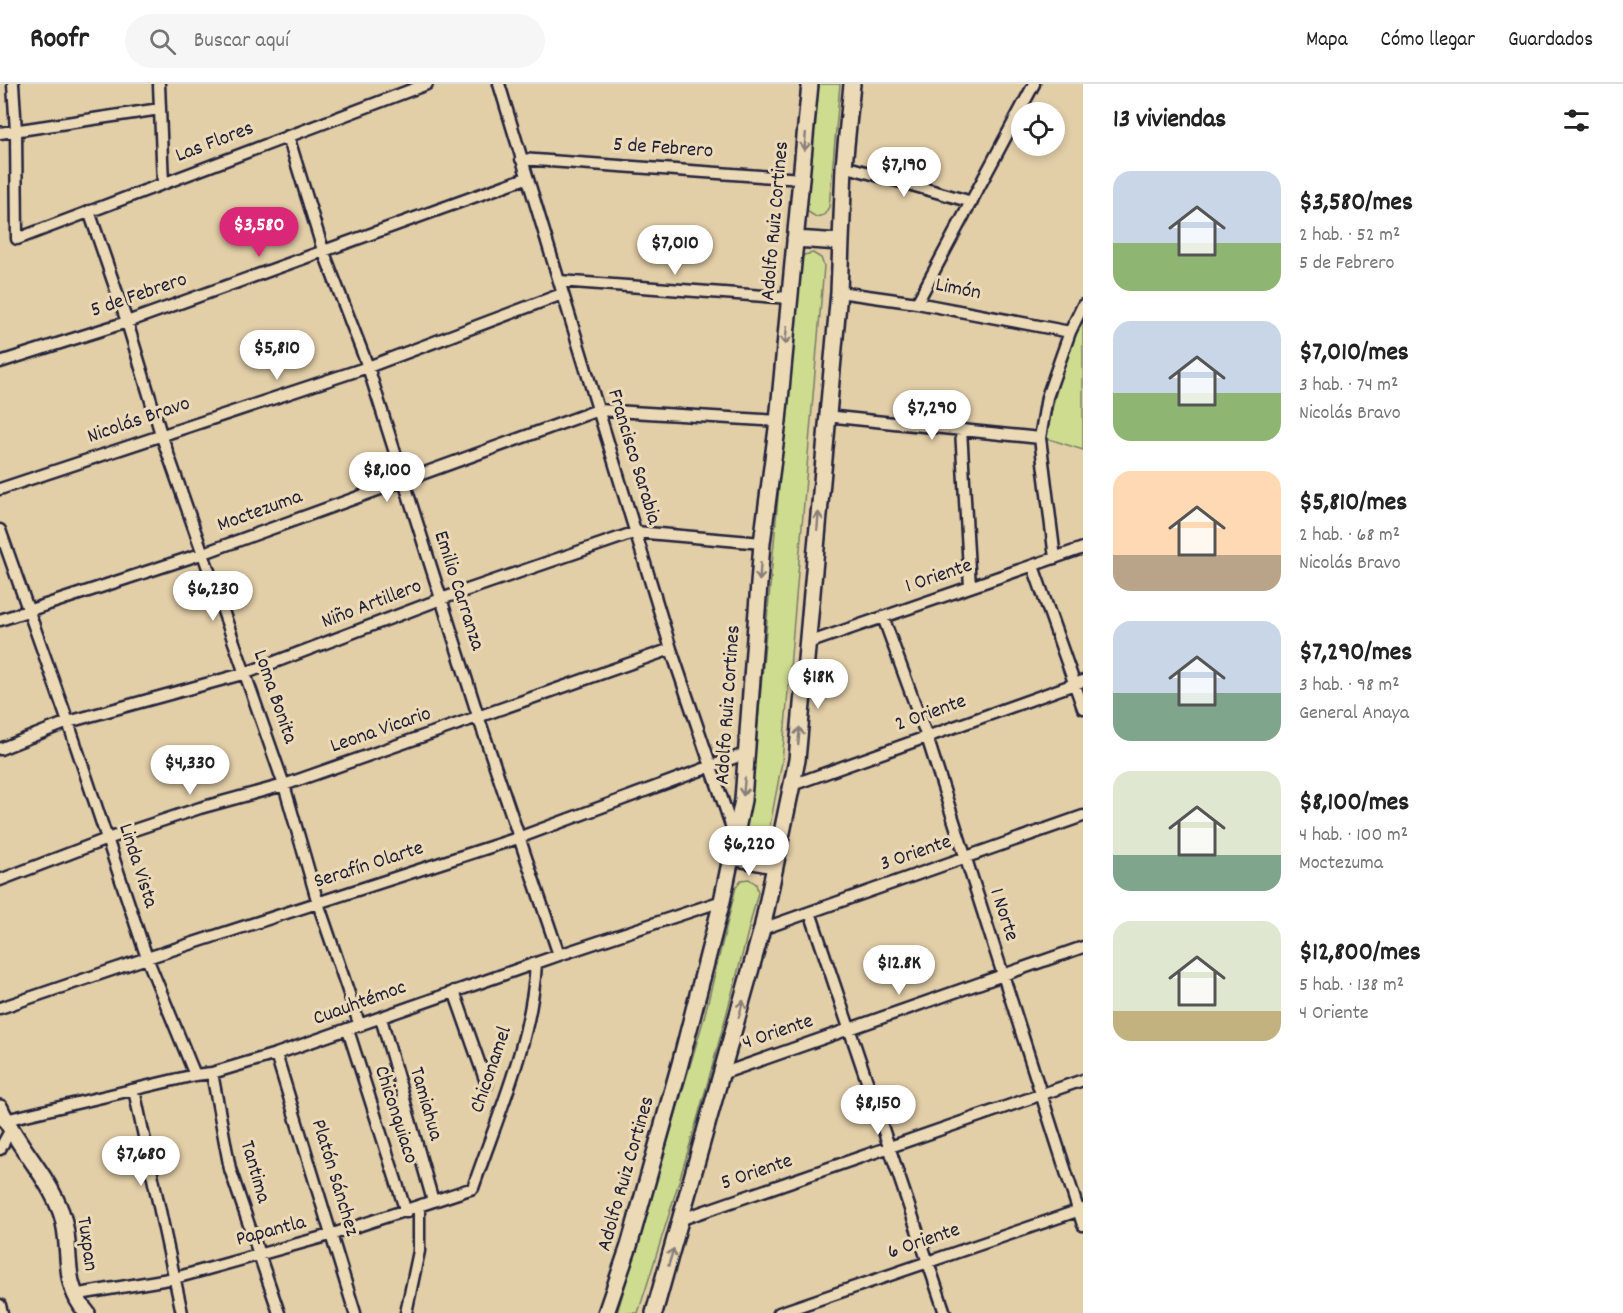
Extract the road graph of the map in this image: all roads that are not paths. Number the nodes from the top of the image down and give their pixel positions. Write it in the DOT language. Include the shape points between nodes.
graph roads {
  1 [pos="13,84"];
  2 [pos="159,84"];
  3 [pos="427,84"];
  4 [pos="499,84"];
  5 [pos="810,84"];
  6 [pos="852,84"];
  7 [pos="1034,84"];
  8 [pos="160,109"];
  9 [pos="16,131"];
  10 [pos="0,133"];
  11 [pos="288,136"];
  12 [pos="521,159"];
  13 [pos="844,166"];
  14 [pos="526,178"];
  15 [pos="802,178"];
  16 [pos="163,184"];
  17 [pos="972,202"];
  18 [pos="89,212"];
  19 [pos="795,239"];
  20 [pos="840,242"];
  21 [pos="323,250"];
  22 [pos="559,281"];
  23 [pos="839,292"];
  24 [pos="562,294"];
  25 [pos="790,298"];
  26 [pos="917,303"];
  27 [pos="1083,305"];
  28 [pos="127,322"];
  29 [pos="1070,332"];
  30 [pos="0,362"];
  31 [pos="368,367"];
  32 [pos="598,410"];
  33 [pos="826,416"];
  34 [pos="778,421"];
  35 [pos="961,429"];
  36 [pos="161,434"];
  37 [pos="1040,438"];
  38 [pos="403,482"];
  39 [pos="0,489"];
  40 [pos="0,530"];
  41 [pos="636,532"];
  42 [pos="762,543"];
  43 [pos="1083,548"];
  44 [pos="204,553"];
  45 [pos="1055,558"];
  46 [pos="1033,566"];
  47 [pos="970,587"];
  48 [pos="441,599"];
  49 [pos="27,610"];
  50 [pos="883,617"];
  51 [pos="0,620"];
  52 [pos="808,643"];
  53 [pos="671,649"];
  54 [pos="246,673"];
  55 [pos="1079,682"];
  56 [pos="1083,708"];
  57 [pos="478,718"];
  58 [pos="68,722"];
  59 [pos="927,736"];
  60 [pos="0,748"];
  61 [pos="747,753"];
  62 [pos="711,765"];
  63 [pos="284,785"];
  64 [pos="792,785"];
  65 [pos="1083,816"];
  66 [pos="518,838"];
  67 [pos="107,839"];
  68 [pos="736,839"];
  69 [pos="732,856"];
  70 [pos="964,858"];
  71 [pos="773,865"];
  72 [pos="0,880"];
  73 [pos="722,902"];
  74 [pos="318,903"];
  75 [pos="810,912"];
  76 [pos="762,928"];
  77 [pos="1083,947"];
  78 [pos="559,955"];
  79 [pos="147,958"];
  80 [pos="536,963"];
  81 [pos="1002,975"];
  82 [pos="454,991"];
  83 [pos="0,1008"];
  84 [pos="381,1018"];
  85 [pos="360,1026"];
  86 [pos="849,1029"];
  87 [pos="348,1030"];
  88 [pos="276,1054"];
  89 [pos="212,1073"];
  90 [pos="724,1073"];
  91 [pos="195,1075"];
  92 [pos="1083,1080"];
  93 [pos="487,1085"];
  94 [pos="134,1090"];
  95 [pos="1041,1094"];
  96 [pos="5,1120"];
  97 [pos="889,1147"];
  98 [pos="0,1149"];
  99 [pos="473,1188"];
  100 [pos="433,1201"];
  101 [pos="419,1206"];
  102 [pos="1081,1210"];
  103 [pos="406,1212"];
  104 [pos="682,1220"];
  105 [pos="1083,1225"];
  106 [pos="330,1235"];
  107 [pos="260,1255"];
  108 [pos="928,1262"];
  109 [pos="175,1278"];
  110 [pos="74,1295"];
  111 [pos="0,1305"];
  112 [pos="2,1313"];
  113 [pos="87,1313"];
  114 [pos="182,1313"];
  115 [pos="279,1313"];
  116 [pos="355,1313"];
  117 [pos="406,1313"];
  118 [pos="606,1313"];
  119 [pos="654,1313"];
  120 [pos="779,1313"];
  121 [pos="945,1313"];
  1 -- 9 [label="street"];
  2 -- 8 [label="street"];
  3 -- 11 [label="street, Las Flores"];
  4 -- 12 [label="street, Francisco Sarabia"];
  5 -- 15 [label="main road, Adolfo Ruiz Cortines, one-way"];
  6 -- 13 [label="main road"];
  7 -- 17 [label="street"];
  8 -- 9 [label="street"];
  8 -- 16 [label="street"];
  9 -- 10 [label="street"];
  9 -- 18 [label="street, Las Flores" via="17,239"];
  11 -- 16 [label="street, Las Flores"];
  11 -- 21 [label="street, Emilio Carranza"];
  12 -- 14 [label="street, Francisco Sarabia"];
  12 -- 15 [label="street, 5 de Febrero"];
  13 -- 17 [label="street"];
  13 -- 20 [label="main road"];
  14 -- 21 [label="street, 5 de Febrero"];
  14 -- 22 [label="street, Francisco Sarabia"];
  15 -- 19 [label="main road, Adolfo Ruiz Cortines"];
  16 -- 18 [label="street, Las Flores"];
  17 -- 26 [label="street"];
  18 -- 28 [label="street, Loma Bonita"];
  19 -- 20 [label="main road"];
  19 -- 25 [label="main road, Adolfo Ruiz Cortines"];
  20 -- 23 [label="main road"];
  21 -- 28 [label="street, 5 de Febrero"];
  21 -- 31 [label="street, Emilio Carranza"];
  22 -- 24 [label="street, Francisco Sarabia"];
  22 -- 25 [label="street"];
  23 -- 26 [label="street, Limón"];
  23 -- 33 [label="main road"];
  24 -- 31 [label="street, Nicolás Bravo"];
  24 -- 32 [label="street, Francisco Sarabia"];
  25 -- 34 [label="main road, Adolfo Ruiz Cortines, one-way"];
  26 -- 29 [label="street, Limón"];
  27 -- 29 [label="street"];
  28 -- 30 [label="street, 5 de Febrero"];
  28 -- 36 [label="street, Loma Bonita"];
  29 -- 37 [label="street" via="1047,397"];
  31 -- 36 [label="street, Nicolás Bravo"];
  31 -- 38 [label="street, Emilio Carranza"];
  32 -- 34 [label="street, Moctezuma"];
  32 -- 38 [label="street, Moctezuma"];
  32 -- 41 [label="street, Francisco Sarabia"];
  33 -- 35 [label="street"];
  52 -- 33 [label="main road, one-way"];
  34 -- 42 [label="main road, Adolfo Ruiz Cortines"];
  35 -- 37 [label="street"];
  35 -- 47 [label="street"];
  36 -- 39 [label="street, Nicolás Bravo"];
  36 -- 44 [label="street, Loma Bonita"];
  37 -- 45 [label="street"];
  38 -- 44 [label="street, Moctezuma"];
  38 -- 48 [label="street, Emilio Carranza"];
  40 -- 49 [label="street, Linda Vista"];
  41 -- 42 [label="street, Niño Artillero"];
  41 -- 48 [label="street, Niño Artillero"];
  41 -- 53 [label="street, Francisco Sarabia"];
  42 -- 61 [label="main road, Adolfo Ruiz Cortines, one-way"];
  43 -- 45 [label="street, 1 Oriente"];
  44 -- 49 [label="street, Moctezuma"];
  44 -- 54 [label="street, Loma Bonita"];
  45 -- 46 [label="street, 1 Oriente"];
  46 -- 47 [label="street, 1 Oriente"];
  46 -- 55 [label="street"];
  47 -- 50 [label="street, 1 Oriente"];
  48 -- 54 [label="street, Niño Artillero"];
  48 -- 57 [label="street, Emilio Carranza"];
  49 -- 51 [label="street, Moctezuma"];
  49 -- 58 [label="street, Linda Vista"];
  50 -- 52 [label="street, 1 Oriente"];
  50 -- 59 [label="street, 1 Norte"];
  64 -- 52 [label="main road, one-way"];
  53 -- 57 [label="street, Leona Vicario"];
  53 -- 62 [label="street, Francisco Sarabia"];
  54 -- 58 [label="street, Niño Artillero"];
  54 -- 63 [label="street, Loma Bonita"];
  55 -- 56 [label="street"];
  55 -- 59 [label="street, 2 Oriente"];
  57 -- 63 [label="street, Leona Vicario"];
  57 -- 66 [label="street, Emilio Carranza"];
  58 -- 60 [label="street, Niño Artillero"];
  58 -- 67 [label="street, Linda Vista"];
  59 -- 64 [label="street, 2 Oriente"];
  59 -- 70 [label="street, 1 Norte"];
  61 -- 62 [label="street, Serafín Olarte"];
  61 -- 68 [label="main road, Adolfo Ruiz Cortines, one-way"];
  62 -- 66 [label="street, Serafín Olarte"];
  62 -- 68 [label="street, Francisco Sarabia"];
  63 -- 67 [label="street, Leona Vicario" via="200,807"];
  63 -- 74 [label="street, Loma Bonita"];
  64 -- 71 [label="main road"];
  65 -- 70 [label="street, 3 Oriente"];
  66 -- 74 [label="street, Serafín Olarte"];
  66 -- 78 [label="street, Emilio Carranza"];
  67 -- 72 [label="street, Leona Vicario"];
  67 -- 79 [label="street, Linda Vista"];
  68 -- 69 [label="main road, Adolfo Ruiz Cortines"];
  69 -- 71 [label="main road"];
  69 -- 73 [label="main road, Adolfo Ruiz Cortines"];
  70 -- 75 [label="street, 3 Oriente"];
  70 -- 81 [label="street, 1 Norte"];
  71 -- 76 [label="main road"];
  73 -- 78 [label="street, Cuauhtémoc"];
  73 -- 118 [label="main road, Adolfo Ruiz Cortines" via="632,1235"];
  74 -- 79 [label="street, Serafín Olarte"];
  74 -- 85 [label="street, Loma Bonita"];
  75 -- 76 [label="street, 3 Oriente"];
  75 -- 86 [label="street"];
  90 -- 76 [label="main road, one-way"];
  77 -- 81 [label="street, 4 Oriente"];
  78 -- 80 [label="street, Cuauhtémoc"];
  79 -- 83 [label="street, Serafín Olarte"];
  79 -- 91 [label="street, Linda Vista"];
  80 -- 82 [label="street, Cuauhtémoc"];
  80 -- 99 [label="street, Chiconamel" via="528,1026"];
  81 -- 86 [label="street, 4 Oriente"];
  81 -- 95 [label="street, 1 Norte"];
  82 -- 84 [label="street, Cuauhtémoc"];
  82 -- 93 [label="street, Chiconamel"];
  84 -- 85 [label="street, Cuauhtémoc"];
  84 -- 100 [label="street, Tamiahua"];
  85 -- 87 [label="street, Cuauhtémoc"];
  86 -- 90 [label="street, 4 Oriente"];
  86 -- 97 [label="street"];
  87 -- 88 [label="street, Cuauhtémoc"];
  87 -- 103 [label="street, Chiconquiaco"];
  88 -- 89 [label="street, Cuauhtémoc"];
  88 -- 106 [label="street, Platón Sánchez"];
  89 -- 91 [label="street, Cuauhtémoc"];
  89 -- 107 [label="street, Tantima" via="230,1169"];
  90 -- 104 [label="main road"];
  91 -- 94 [label="street, Cuauhtémoc"];
  92 -- 95 [label="street, 5 Oriente"];
  94 -- 96 [label="street, Cuauhtémoc"];
  94 -- 109 [label="street"];
  95 -- 97 [label="street, 5 Oriente"];
  95 -- 102 [label="street, 1 Norte"];
  96 -- 98 [label="street"];
  96 -- 110 [label="main road, Tuxpan" via="62,1214"];
  97 -- 104 [label="street, 5 Oriente"];
  97 -- 108 [label="street"];
  99 -- 100 [label="street, Papantla"];
  100 -- 101 [label="street, Papantla"];
  101 -- 103 [label="street, Papantla"];
  101 -- 117 [label="street" via="419,1251"];
  102 -- 105 [label="street, 1 Norte"];
  102 -- 108 [label="street, 6 Oriente"];
  103 -- 106 [label="street, Papantla"];
  119 -- 104 [label="main road, one-way"];
  106 -- 107 [label="street, Papantla"];
  106 -- 116 [label="street, Platón Sánchez"];
  107 -- 109 [label="street, Papantla"];
  107 -- 115 [label="street, Tantima"];
  108 -- 120 [label="street, 6 Oriente"];
  108 -- 121 [label="street"];
  109 -- 110 [label="street, Papantla"];
  109 -- 114 [label="street"];
  110 -- 113 [label="main road, Tuxpan"];
  111 -- 112 [label="street"];
}
